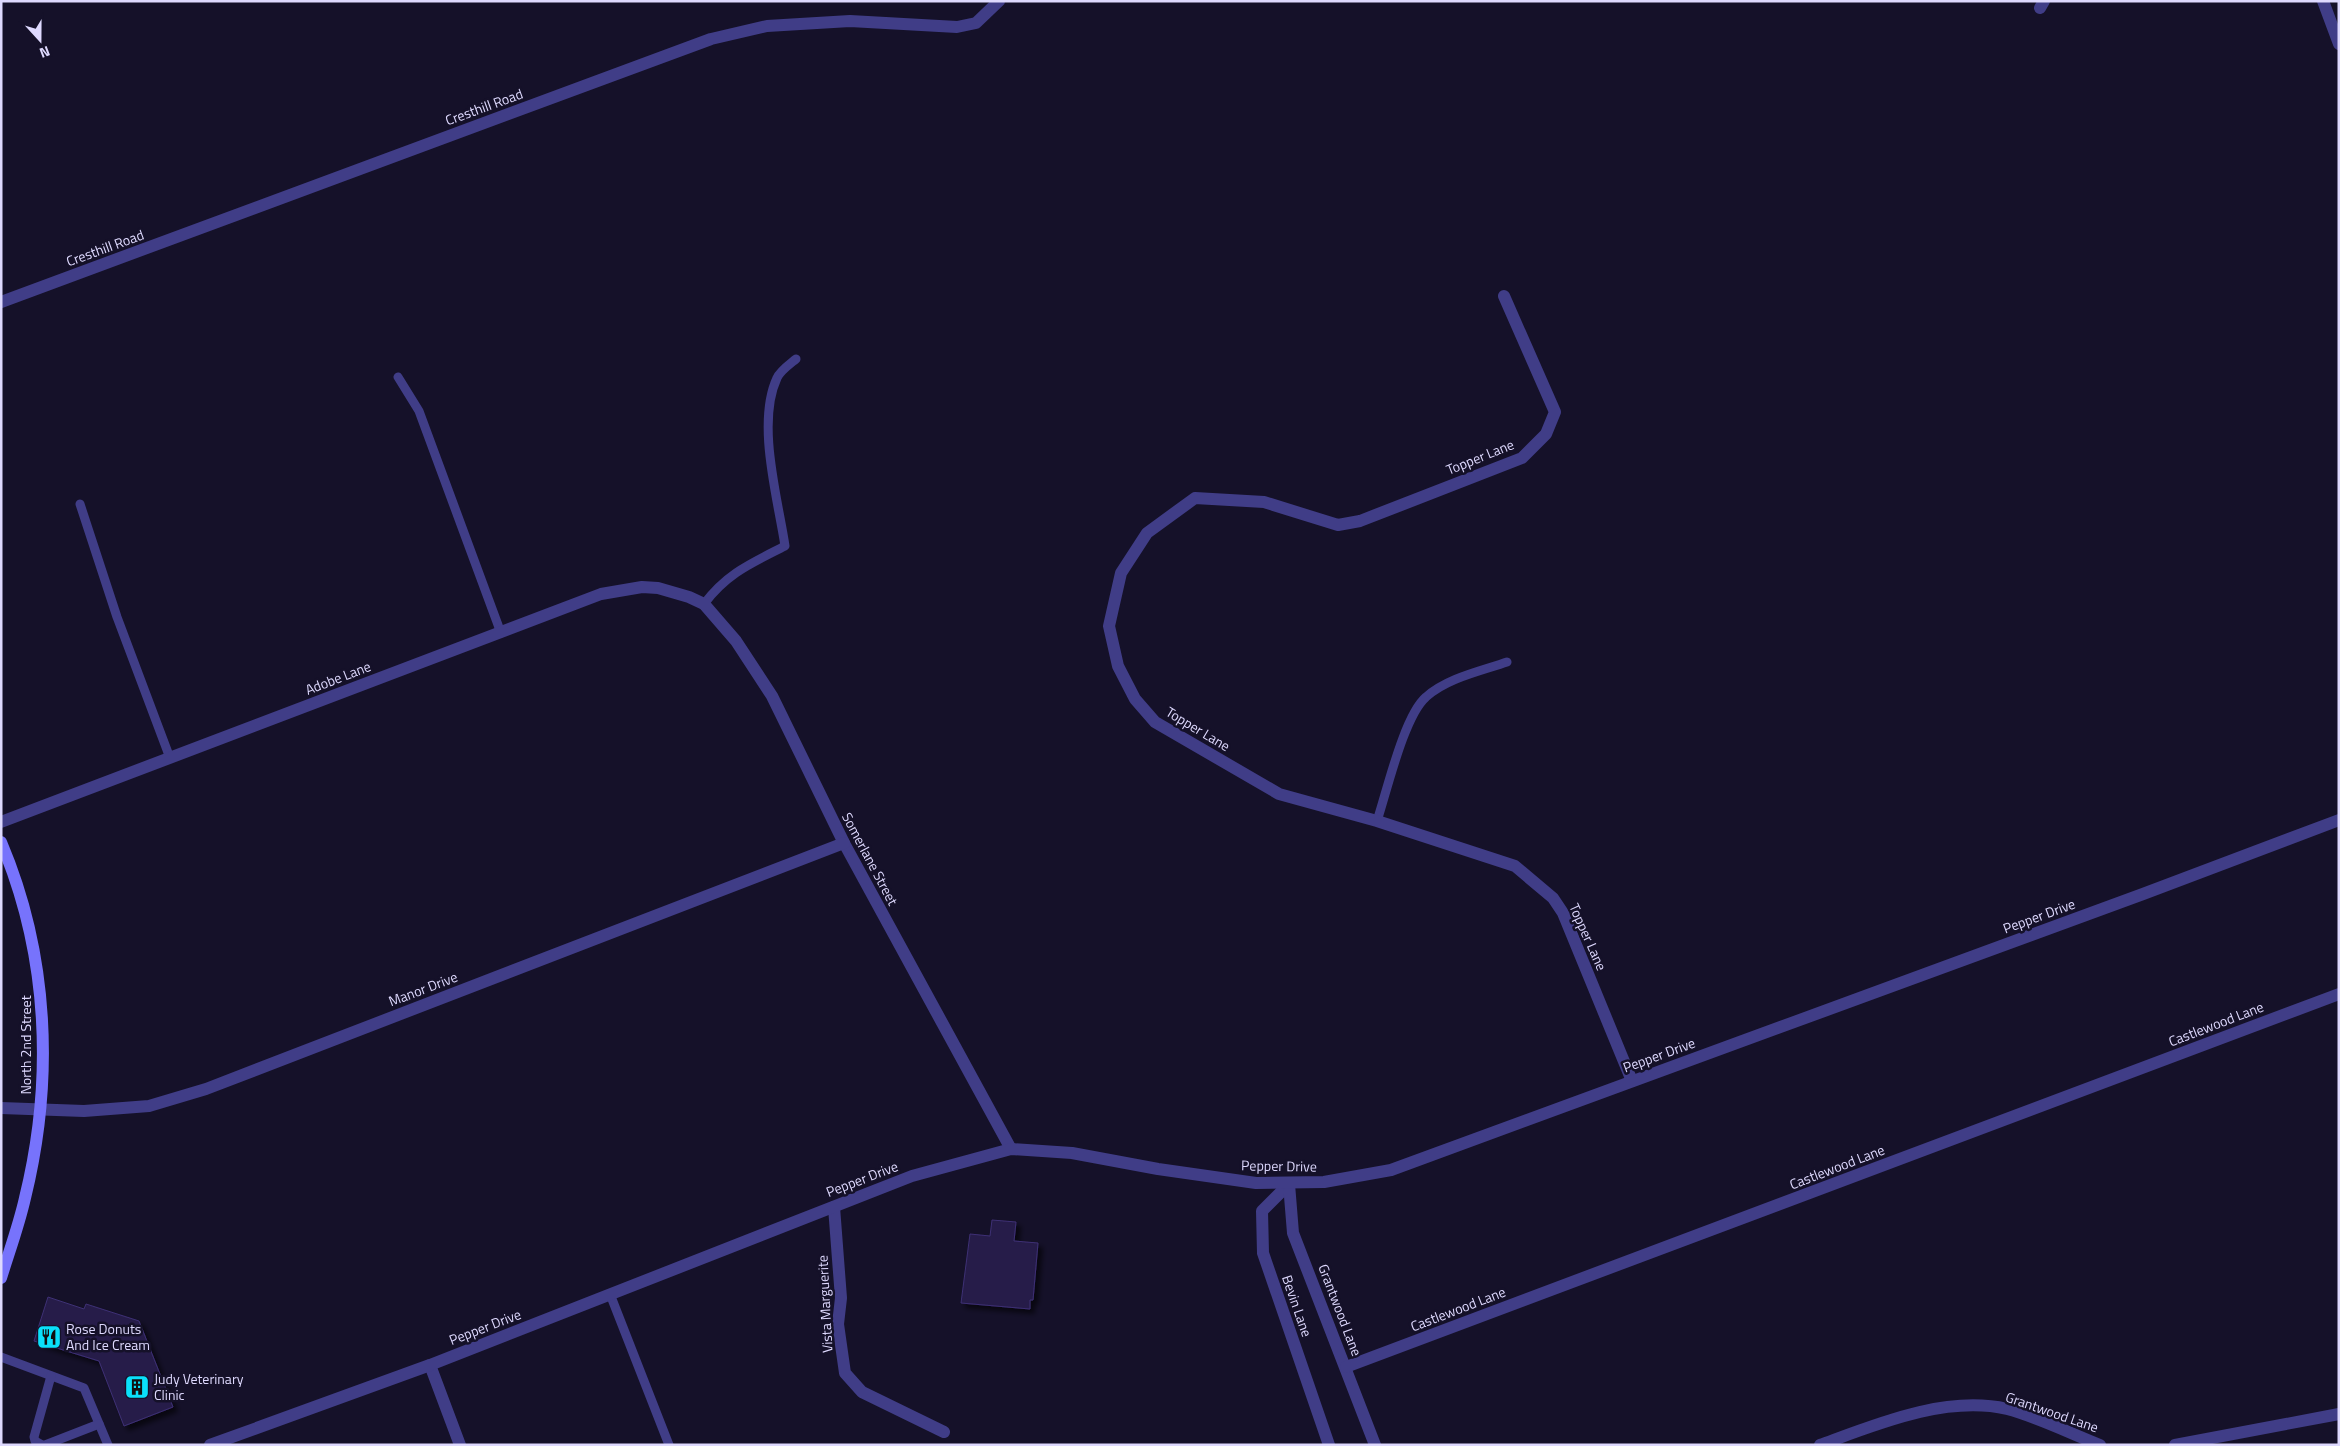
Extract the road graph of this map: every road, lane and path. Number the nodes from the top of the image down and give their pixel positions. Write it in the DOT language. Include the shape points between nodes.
graph roads {
  1 [pos="999,1"];
  2 [pos="2323,1"];
  3 [pos="2335,20"];
  4 [pos="2339,44"];
  5 [pos="1504,296"];
  6 [pos="1,302"];
  7 [pos="796,359"];
  8 [pos="398,377"];
  9 [pos="80,504"];
  10 [pos="689,596"];
  11 [pos="704,604"];
  12 [pos="501,632"];
  13 [pos="1507,662"];
  14 [pos="170,758"];
  15 [pos="1377,821"];
  16 [pos="1,822"];
  17 [pos="2338,824"];
  18 [pos="1,842"];
  19 [pos="844,843"];
  20 [pos="2339,994"];
  21 [pos="1632,1080"];
  22 [pos="1,1108"];
  23 [pos="41,1111"];
  24 [pos="1011,1148"];
  25 [pos="1289,1184"];
  26 [pos="834,1207"];
  27 [pos="1,1278"];
  28 [pos="610,1294"];
  29 [pos="1,1357"];
  30 [pos="430,1365"];
  31 [pos="1346,1367"];
  32 [pos="51,1376"];
  33 [pos="2339,1414"];
  34 [pos="98,1424"];
  35 [pos="944,1432"];
  36 [pos="43,1445"];
  37 [pos="108,1445"];
  38 [pos="210,1445"];
  39 [pos="460,1445"];
  40 [pos="669,1445"];
  41 [pos="1329,1445"];
  42 [pos="1375,1445"];
  43 [pos="1820,1445"];
  44 [pos="2100,1445"];
  45 [pos="2175,1445"];
  1 -- 6 [label="street, Cresthill Road" via="976,22 957,27 850,21 767,26 711,39"];
  2 -- 3 [label="street"];
  3 -- 4 [label="street"];
  5 -- 15 [label="street, Topper Lane" via="1556,412 1546,434 1522,458 1360,521 1338,525 1264,502 1194,498 1147,533 1121,573 1109,626 1118,666 1135,699 1155,722 1281,795"];
  7 -- 11 [label="lane" via="777,376 771,396 769,444 786,546 738,570 716,588"];
  8 -- 12 [label="lane" via="419,411"];
  9 -- 14 [label="lane" via="117,617"];
  10 -- 11 [label="street, Somerlane Street"];
  10 -- 12 [label="street, Adobe Lane" via="658,588 617,589"];
  11 -- 19 [label="street, Somerlane Street" via="736,641 772,696"];
  12 -- 14 [label="street, Adobe Lane"];
  13 -- 15 [label="lane" via="1443,686 1425,697 1411,718"];
  14 -- 16 [label="street, Adobe Lane"];
  15 -- 21 [label="street, Topper Lane" via="1515,866 1553,898 1563,913"];
  17 -- 21 [label="street, Pepper Drive"];
  18 -- 23 [label="main road, North 2nd Street" via="27,916 40,988 44,1045"];
  19 -- 23 [label="street, Manor Drive" via="206,1089 149,1106"];
  19 -- 24 [label="street, Somerlane Street"];
  20 -- 31 [label="street, Castlewood Lane"];
  21 -- 25 [label="street, Pepper Drive" via="1391,1170 1324,1182"];
  22 -- 23 [label="street, Manor Drive"];
  23 -- 27 [label="main road, North 2nd Street" via="26,1198"];
  24 -- 25 [label="street, Pepper Drive" via="1072,1154 1224,1179"];
  24 -- 26 [label="street, Pepper Drive" via="912,1176"];
  25 -- 31 [label="street, Grantwood Lane" via="1293,1233"];
  25 -- 41 [label="street, Bevin Lane" via="1262,1211 1263,1253"];
  26 -- 28 [label="street, Pepper Drive"];
  26 -- 35 [label="street, Vista Marguerite" via="840,1298 838,1324 845,1373 862,1392"];
  28 -- 30 [label="street, Pepper Drive"];
  28 -- 40 [label="lane"];
  29 -- 32 [label="lane"];
  30 -- 38 [label="street, Pepper Drive"];
  30 -- 39 [label="street"];
  31 -- 42 [label="street, Grantwood Lane"];
  32 -- 34 [label="lane" via="84,1388"];
  32 -- 36 [label="lane" via="34,1437"];
  33 -- 45 [label="street"];
  34 -- 36 [label="lane"];
  34 -- 37 [label="lane"];
  43 -- 44 [label="street, Grantwood Lane" via="1891,1418 1959,1406 2006,1409"];
}
